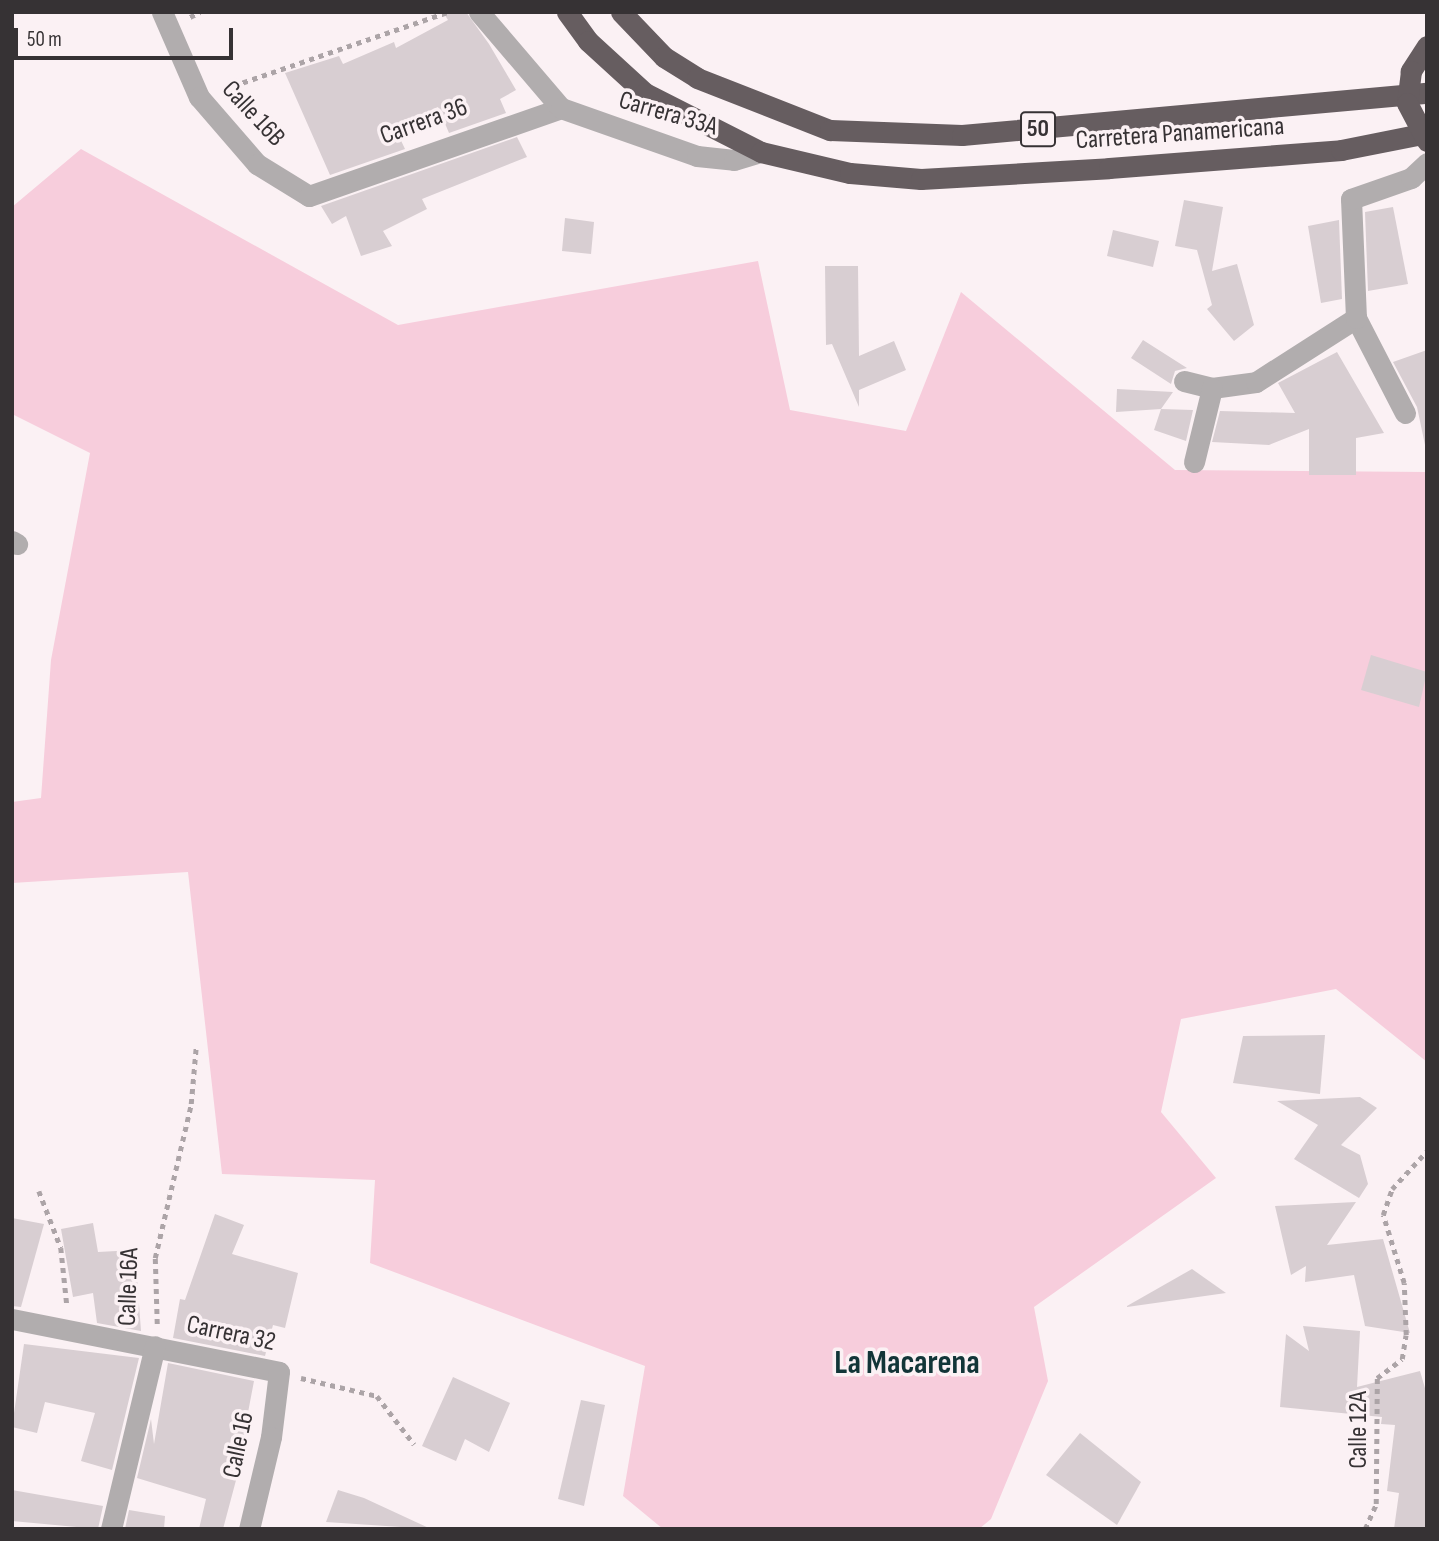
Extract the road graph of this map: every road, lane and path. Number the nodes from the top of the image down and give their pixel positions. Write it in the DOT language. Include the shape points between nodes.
graph roads {
  1 [pos="162,12"];
  2 [pos="448,12"];
  3 [pos="479,12"];
  4 [pos="567,12"];
  5 [pos="621,12"];
  6 [pos="1427,46"];
  7 [pos="1427,93"];
  8 [pos="199,97"];
  9 [pos="561,108"];
  10 [pos="1427,133"];
  11 [pos="1427,141"];
  12 [pos="761,152"];
  13 [pos="1427,163"];
  14 [pos="309,196"];
  15 [pos="1356,318"];
  16 [pos="1184,380"];
  17 [pos="1212,388"];
  18 [pos="1405,413"];
  19 [pos="1194,461"];
  20 [pos="196,1047"];
  21 [pos="1427,1150"];
  22 [pos="39,1191"];
  23 [pos="12,1319"];
  24 [pos="67,1330"];
  25 [pos="155,1346"];
  26 [pos="279,1372"];
  27 [pos="414,1444"];
  28 [pos="111,1529"];
  29 [pos="248,1529"];
  30 [pos="1365,1529"];
  1 -- 8 [label="street, Calle 16B"];
  2 -- 8 [label="path"];
  3 -- 9 [label="street"];
  4 -- 12 [label="highway, Carretera Panamericana / 50" via="588,41 645,93"];
  5 -- 7 [label="highway, Carretera Panamericana / 50" via="664,57 697,78 830,130 961,135"];
  6 -- 11 [label="highway, bridge" via="1411,71 1407,103"];
  8 -- 14 [label="street, Calle 16B" via="257,164"];
  9 -- 12 [label="street, Carrera 33A" via="697,156 734,160"];
  9 -- 14 [label="street, Carrera 36"];
  10 -- 12 [label="highway, Carretera Panamericana / 50" via="1341,149 921,179 850,173"];
  13 -- 15 [label="street" via="1411,178 1351,199"];
  15 -- 17 [label="street" via="1281,370 1256,382"];
  15 -- 18 [label="street"];
  16 -- 17 [label="street"];
  17 -- 19 [label="street"];
  20 -- 25 [label="path, Calle 16A" via="191,1104 155,1258 160,1300"];
  21 -- 30 [label="path, Calle 12A" via="1392,1189 1383,1215 1404,1283 1406,1335 1402,1359 1377,1378 1376,1504"];
  22 -- 24 [label="path" via="61,1248"];
  23 -- 24 [label="street, Carrera 32"];
  24 -- 25 [label="street, Carrera 32"];
  25 -- 26 [label="street, Carrera 32"];
  25 -- 28 [label="street, Calle 16A"];
  26 -- 27 [label="path, Carrera 32" via="377,1396"];
  26 -- 29 [label="street, Calle 16" via="271,1437"];
}
